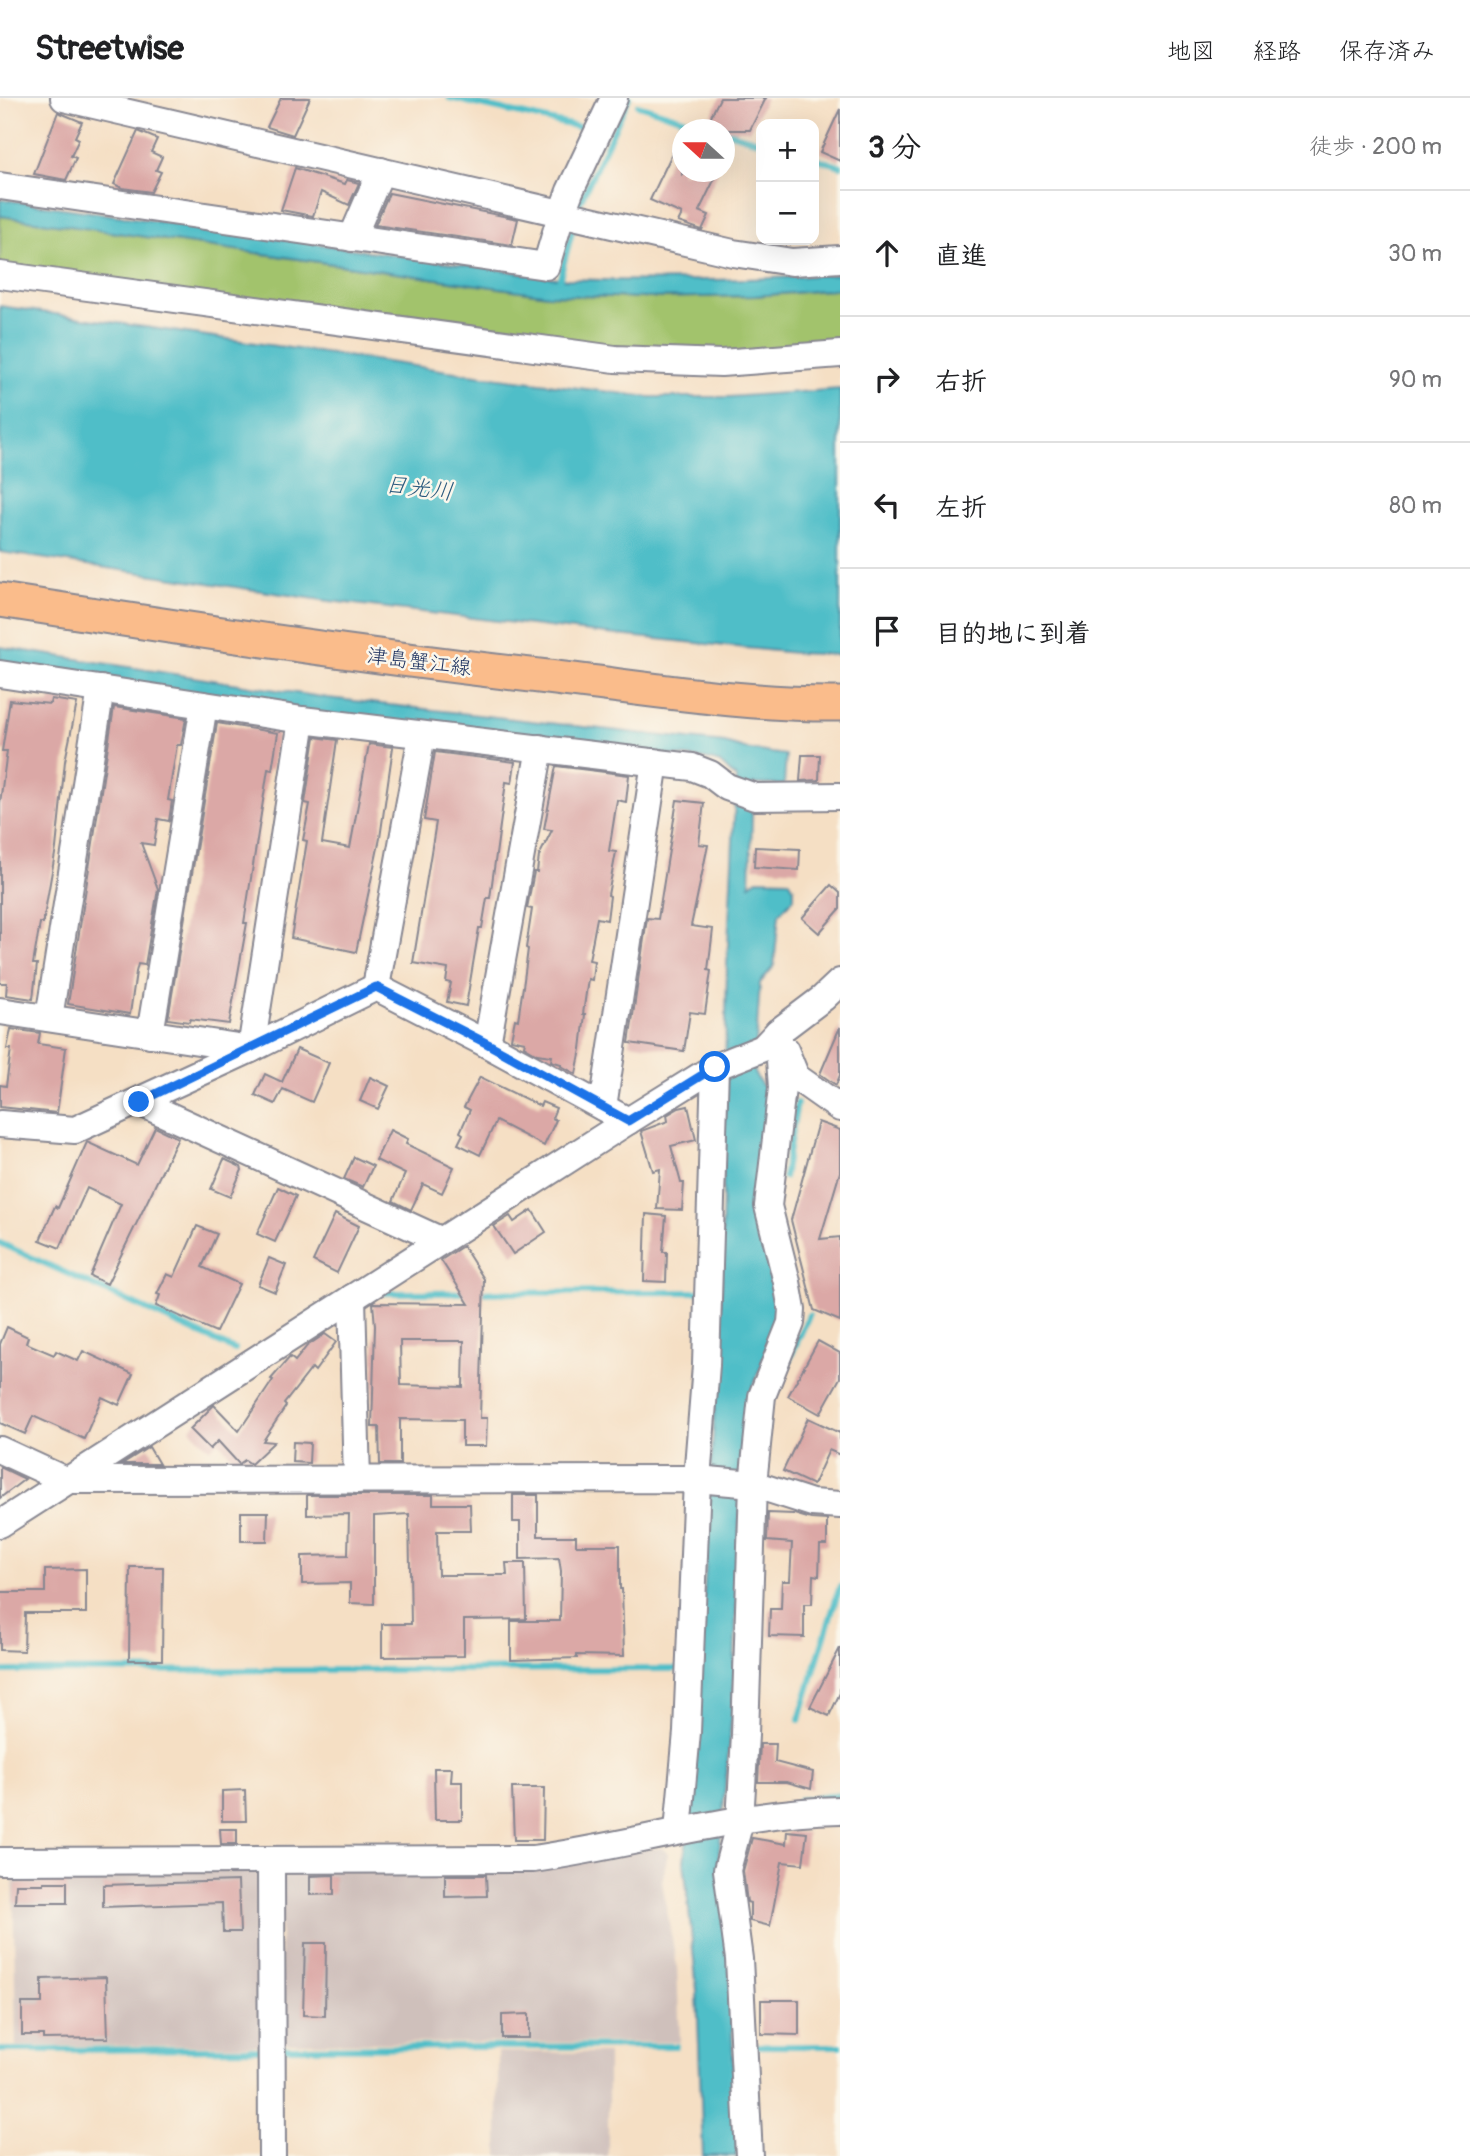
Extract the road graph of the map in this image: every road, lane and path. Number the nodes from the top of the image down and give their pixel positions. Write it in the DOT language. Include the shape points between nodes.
graph roads {
  1 [pos="64,98"];
  2 [pos="614,98"];
  3 [pos="121,104"];
  4 [pos="381,171"];
  5 [pos="0,186"];
  6 [pos="570,214"];
  7 [pos="352,238"];
  8 [pos="840,259"];
  9 [pos="0,275"];
  10 [pos="840,354"];
  11 [pos="0,600"];
  12 [pos="0,677"];
  13 [pos="101,690"];
  14 [pos="840,704"];
  15 [pos="204,705"];
  16 [pos="302,720"];
  17 [pos="422,735"];
  18 [pos="540,748"];
  19 [pos="655,762"];
  20 [pos="840,796"];
  21 [pos="376,987"];
  22 [pos="834,996"];
  23 [pos="0,1014"];
  24 [pos="49,1018"];
  25 [pos="150,1034"];
  26 [pos="770,1040"];
  27 [pos="488,1044"];
  28 [pos="251,1049"];
  29 [pos="718,1066"];
  30 [pos="139,1102"];
  31 [pos="603,1107"];
  32 [pos="840,1108"];
  33 [pos="628,1121"];
  34 [pos="0,1124"];
  35 [pos="440,1240"];
  36 [pos="352,1298"];
  37 [pos="0,1450"];
  38 [pos="697,1479"];
  39 [pos="65,1480"];
  40 [pos="357,1480"];
  41 [pos="752,1484"];
  42 [pos="840,1505"];
  43 [pos="0,1524"];
  44 [pos="840,1810"];
  45 [pos="736,1822"];
  46 [pos="680,1831"];
  47 [pos="0,1861"];
  48 [pos="271,1861"];
  49 [pos="272,2156"];
  50 [pos="749,2156"];
  1 -- 3 [label="street"];
  2 -- 6 [label="street"];
  3 -- 4 [label="street"];
  4 -- 6 [label="street"];
  4 -- 7 [label="street"];
  5 -- 7 [label="street"];
  6 -- 7 [label="street" via="547,266"];
  6 -- 8 [label="street" via="733,253 792,262"];
  9 -- 10 [label="street" via="615,359 721,363"];
  11 -- 14 [label="main road, 津島蟹江線" via="414,662 713,697"];
  12 -- 13 [label="street"];
  13 -- 15 [label="street"];
  13 -- 24 [label="street"];
  15 -- 16 [label="street"];
  15 -- 25 [label="street"];
  16 -- 17 [label="street"];
  16 -- 28 [label="street"];
  17 -- 18 [label="street"];
  17 -- 21 [label="street"];
  18 -- 19 [label="street"];
  18 -- 27 [label="street"];
  19 -- 20 [label="street" via="692,766 727,788 755,797"];
  19 -- 31 [label="street"];
  21 -- 27 [label="street"];
  21 -- 28 [label="street"];
  22 -- 26 [label="street"];
  23 -- 24 [label="street"];
  24 -- 25 [label="street"];
  25 -- 28 [label="street"];
  26 -- 29 [label="street"];
  26 -- 32 [label="street" via="796,1077"];
  26 -- 41 [label="street" via="782,1088 768,1206 792,1310 762,1396"];
  27 -- 31 [label="street"];
  28 -- 30 [label="street"];
  29 -- 33 [label="street"];
  29 -- 38 [label="street"];
  30 -- 34 [label="street" via="75,1130"];
  30 -- 35 [label="street"];
  31 -- 33 [label="street"];
  33 -- 35 [label="street"];
  35 -- 36 [label="street"];
  36 -- 39 [label="street"];
  36 -- 40 [label="street"];
  37 -- 39 [label="street"];
  38 -- 40 [label="street"];
  38 -- 41 [label="street"];
  38 -- 46 [label="street"];
  39 -- 40 [label="street"];
  39 -- 43 [label="street"];
  41 -- 42 [label="street" via="812,1503"];
  41 -- 45 [label="street" via="745,1735"];
  44 -- 45 [label="street"];
  45 -- 46 [label="street"];
  45 -- 50 [label="street" via="727,1870 739,1959"];
  46 -- 48 [label="street" via="533,1859"];
  47 -- 48 [label="street"];
  48 -- 49 [label="street"];
}
